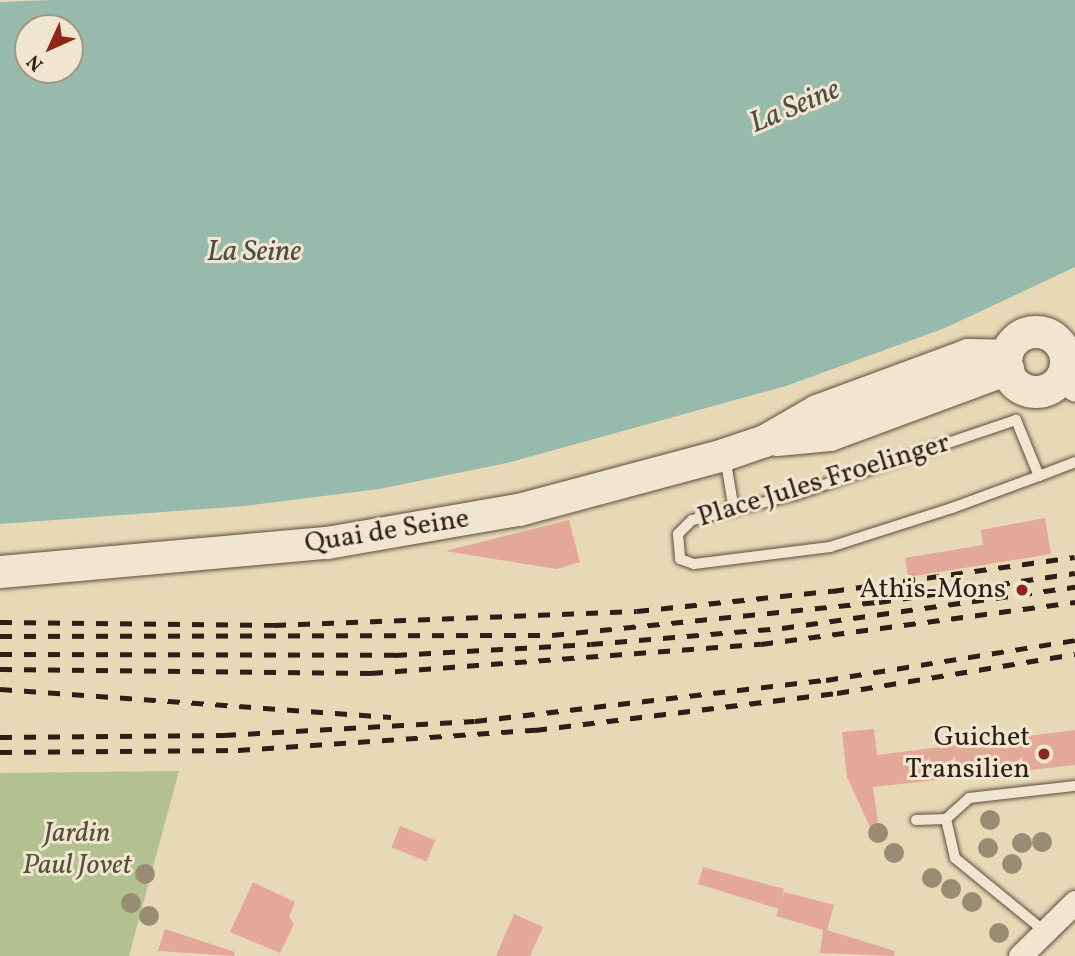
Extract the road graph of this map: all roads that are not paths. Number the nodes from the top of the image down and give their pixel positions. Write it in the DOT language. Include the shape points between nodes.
graph roads {
  1 [pos="1066,335"];
  2 [pos="1008,362"];
  3 [pos="1070,379"];
  4 [pos="724,455"];
  5 [pos="1075,462"];
  6 [pos="1039,476"];
  7 [pos="734,510"];
  8 [pos="0,572"];
  9 [pos="1075,786"];
  10 [pos="946,819"];
  11 [pos="916,820"];
  12 [pos="1075,902"];
  13 [pos="1042,930"];
  14 [pos="1020,956"];
  1 -- 2 [label="main road" via="1026,334"];
  1 -- 3 [label="main road"];
  2 -- 3 [label="main road" via="1016,383 1033,391"];
  2 -- 4 [label="main road, Quai de Seine" via="830,435 765,441"];
  4 -- 7 [label="lane"];
  4 -- 8 [label="main road, Quai de Seine" via="632,483 445,524 154,562"];
  5 -- 6 [label="lane, Place Jules Froelinger"];
  6 -- 7 [label="lane, Place Jules Froelinger" via="1016,420"];
  6 -- 7 [label="lane, Place Jules Froelinger" via="830,547 694,564 680,559 678,534 687,523"];
  9 -- 10 [label="lane" via="969,798"];
  10 -- 11 [label="lane"];
  10 -- 13 [label="lane" via="955,858"];
  12 -- 13 [label="street"];
  13 -- 14 [label="street"];
}
